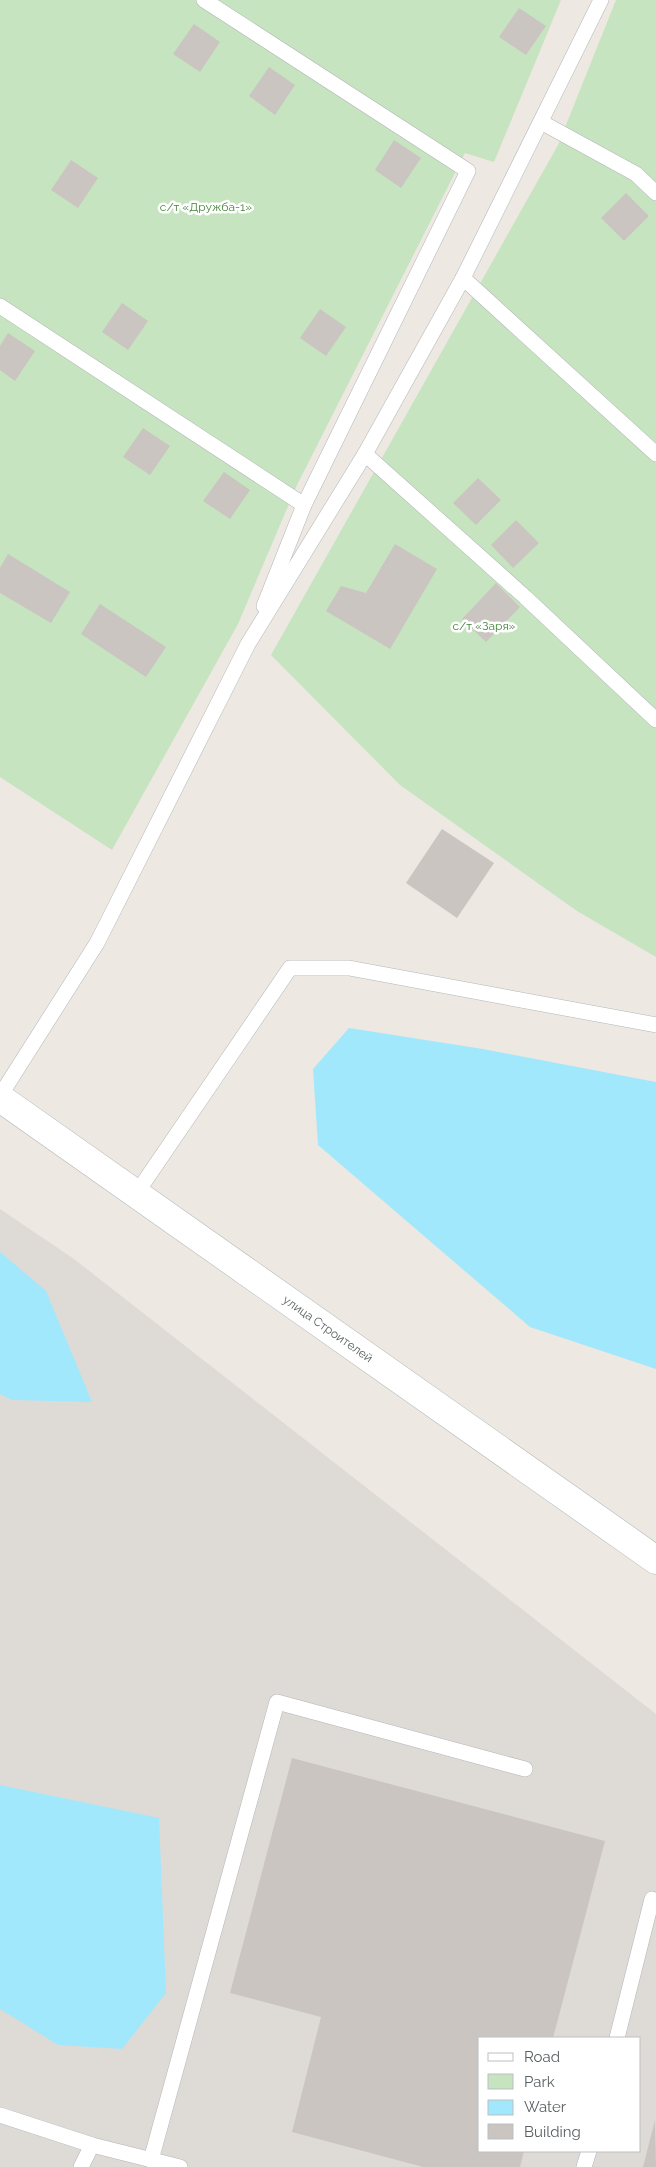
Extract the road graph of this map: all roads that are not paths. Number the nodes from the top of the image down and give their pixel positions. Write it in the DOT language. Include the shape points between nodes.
graph roads {
  1 [pos="204,0"];
  2 [pos="601,0"];
  3 [pos="541,122"];
  4 [pos="656,192"];
  5 [pos="463,278"];
  6 [pos="0,306"];
  7 [pos="366,454"];
  8 [pos="656,454"];
  9 [pos="304,505"];
  10 [pos="248,644"];
  11 [pos="656,720"];
  12 [pos="656,1025"];
  13 [pos="0,1097"];
  14 [pos="136,1194"];
  15 [pos="656,1560"];
  16 [pos="525,1769"];
  17 [pos="652,1899"];
  18 [pos="617,2037"];
  19 [pos="0,2115"];
  20 [pos="92,2145"];
  21 [pos="589,2152"];
  22 [pos="151,2160"];
  23 [pos="81,2167"];
  24 [pos="180,2167"];
  25 [pos="584,2167"];
  1 -- 9 [label="lane" via="468,172"];
  2 -- 3 [label="lane"];
  3 -- 4 [label="lane" via="636,174"];
  3 -- 5 [label="lane"];
  5 -- 7 [label="lane"];
  5 -- 8 [label="lane"];
  6 -- 9 [label="lane"];
  7 -- 10 [label="lane"];
  7 -- 11 [label="lane" via="525,596"];
  9 -- 10 [label="lane"];
  10 -- 13 [label="lane" via="97,943"];
  12 -- 14 [label="lane" via="349,968 290,968"];
  13 -- 14 [label="main road, улица Строителей"];
  14 -- 15 [label="main road, улица Строителей"];
  16 -- 22 [label="lane" via="276,1702"];
  17 -- 18 [label="lane"];
  19 -- 20 [label="lane"];
  20 -- 22 [label="lane"];
  20 -- 23 [label="lane"];
  21 -- 25 [label="lane"];
  22 -- 24 [label="lane"];
}
